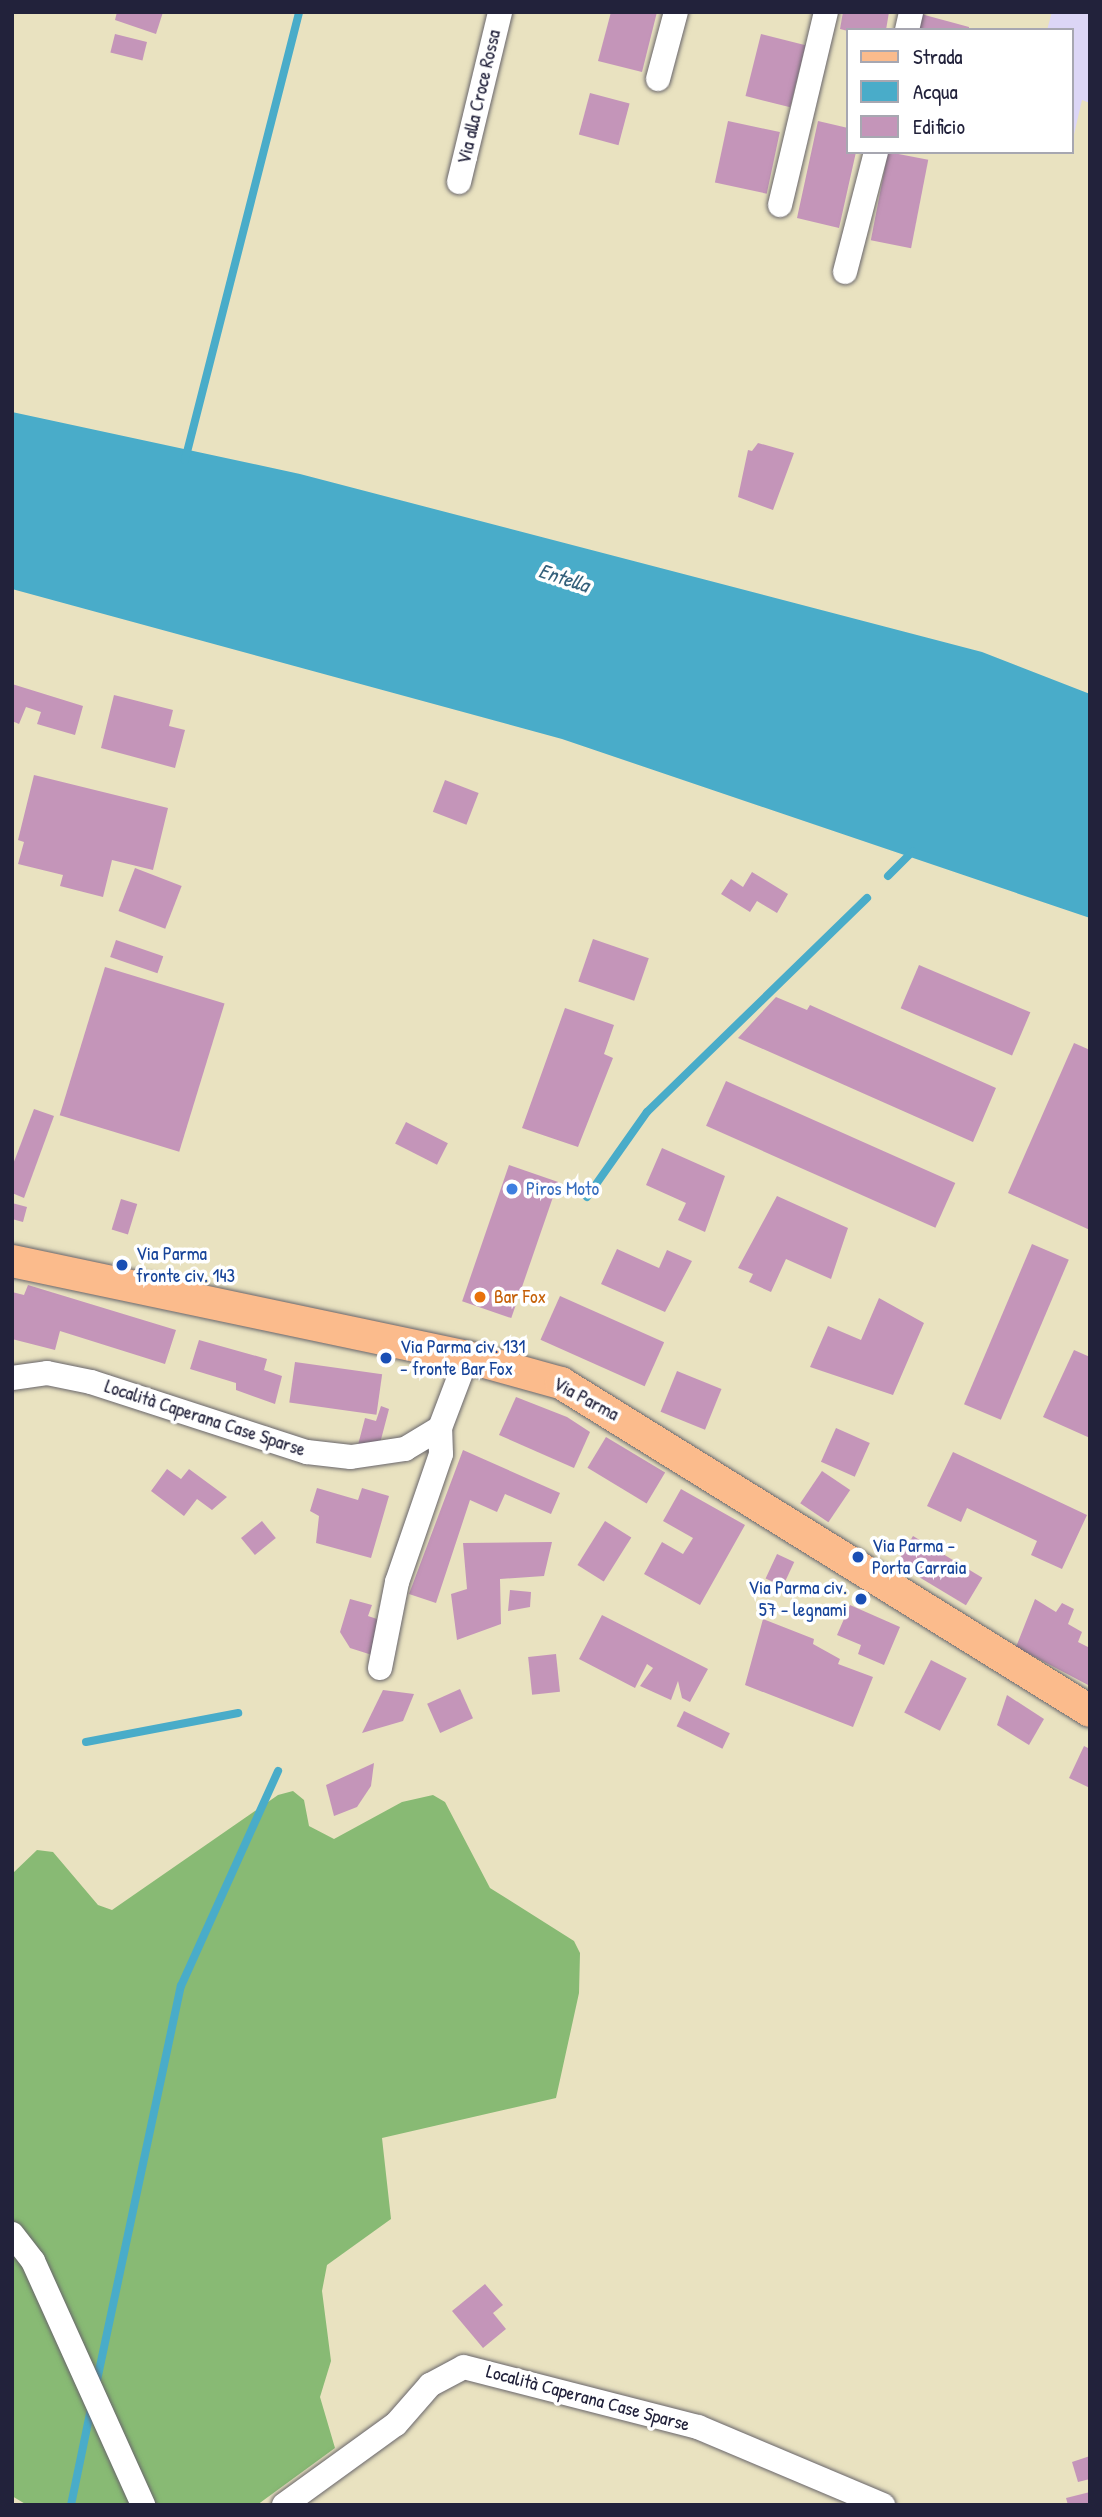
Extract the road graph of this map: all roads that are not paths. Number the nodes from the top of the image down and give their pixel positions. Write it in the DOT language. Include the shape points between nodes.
graph roads {
  1 [pos="499,12"];
  2 [pos="676,12"];
  3 [pos="826,12"];
  4 [pos="658,79"];
  5 [pos="875,154"];
  6 [pos="460,182"];
  7 [pos="780,205"];
  8 [pos="845,272"];
  9 [pos="12,1261"];
  10 [pos="467,1357"];
  11 [pos="12,1378"];
  12 [pos="440,1428"];
  13 [pos="380,1668"];
  14 [pos="1090,1712"];
  15 [pos="12,2234"];
  16 [pos="143,2505"];
  17 [pos="284,2505"];
  18 [pos="883,2505"];
  1 -- 6 [label="street, Via alla Croce Rossa"];
  2 -- 4 [label="street"];
  3 -- 7 [label="street"];
  5 -- 8 [label="street"];
  9 -- 10 [label="main road, Via Parma"];
  10 -- 12 [label="street"];
  10 -- 14 [label="main road, Via Parma" via="525,1370 587,1397"];
  11 -- 12 [label="street, Località Caperana Case Sparse" via="47,1373 91,1382 306,1452 351,1457 405,1449"];
  12 -- 13 [label="street" via="441,1454 397,1583"];
  15 -- 16 [label="street" via="33,2260"];
  17 -- 18 [label="street, Località Caperana Case Sparse" via="396,2424 430,2385 464,2367 688,2424"];
}
